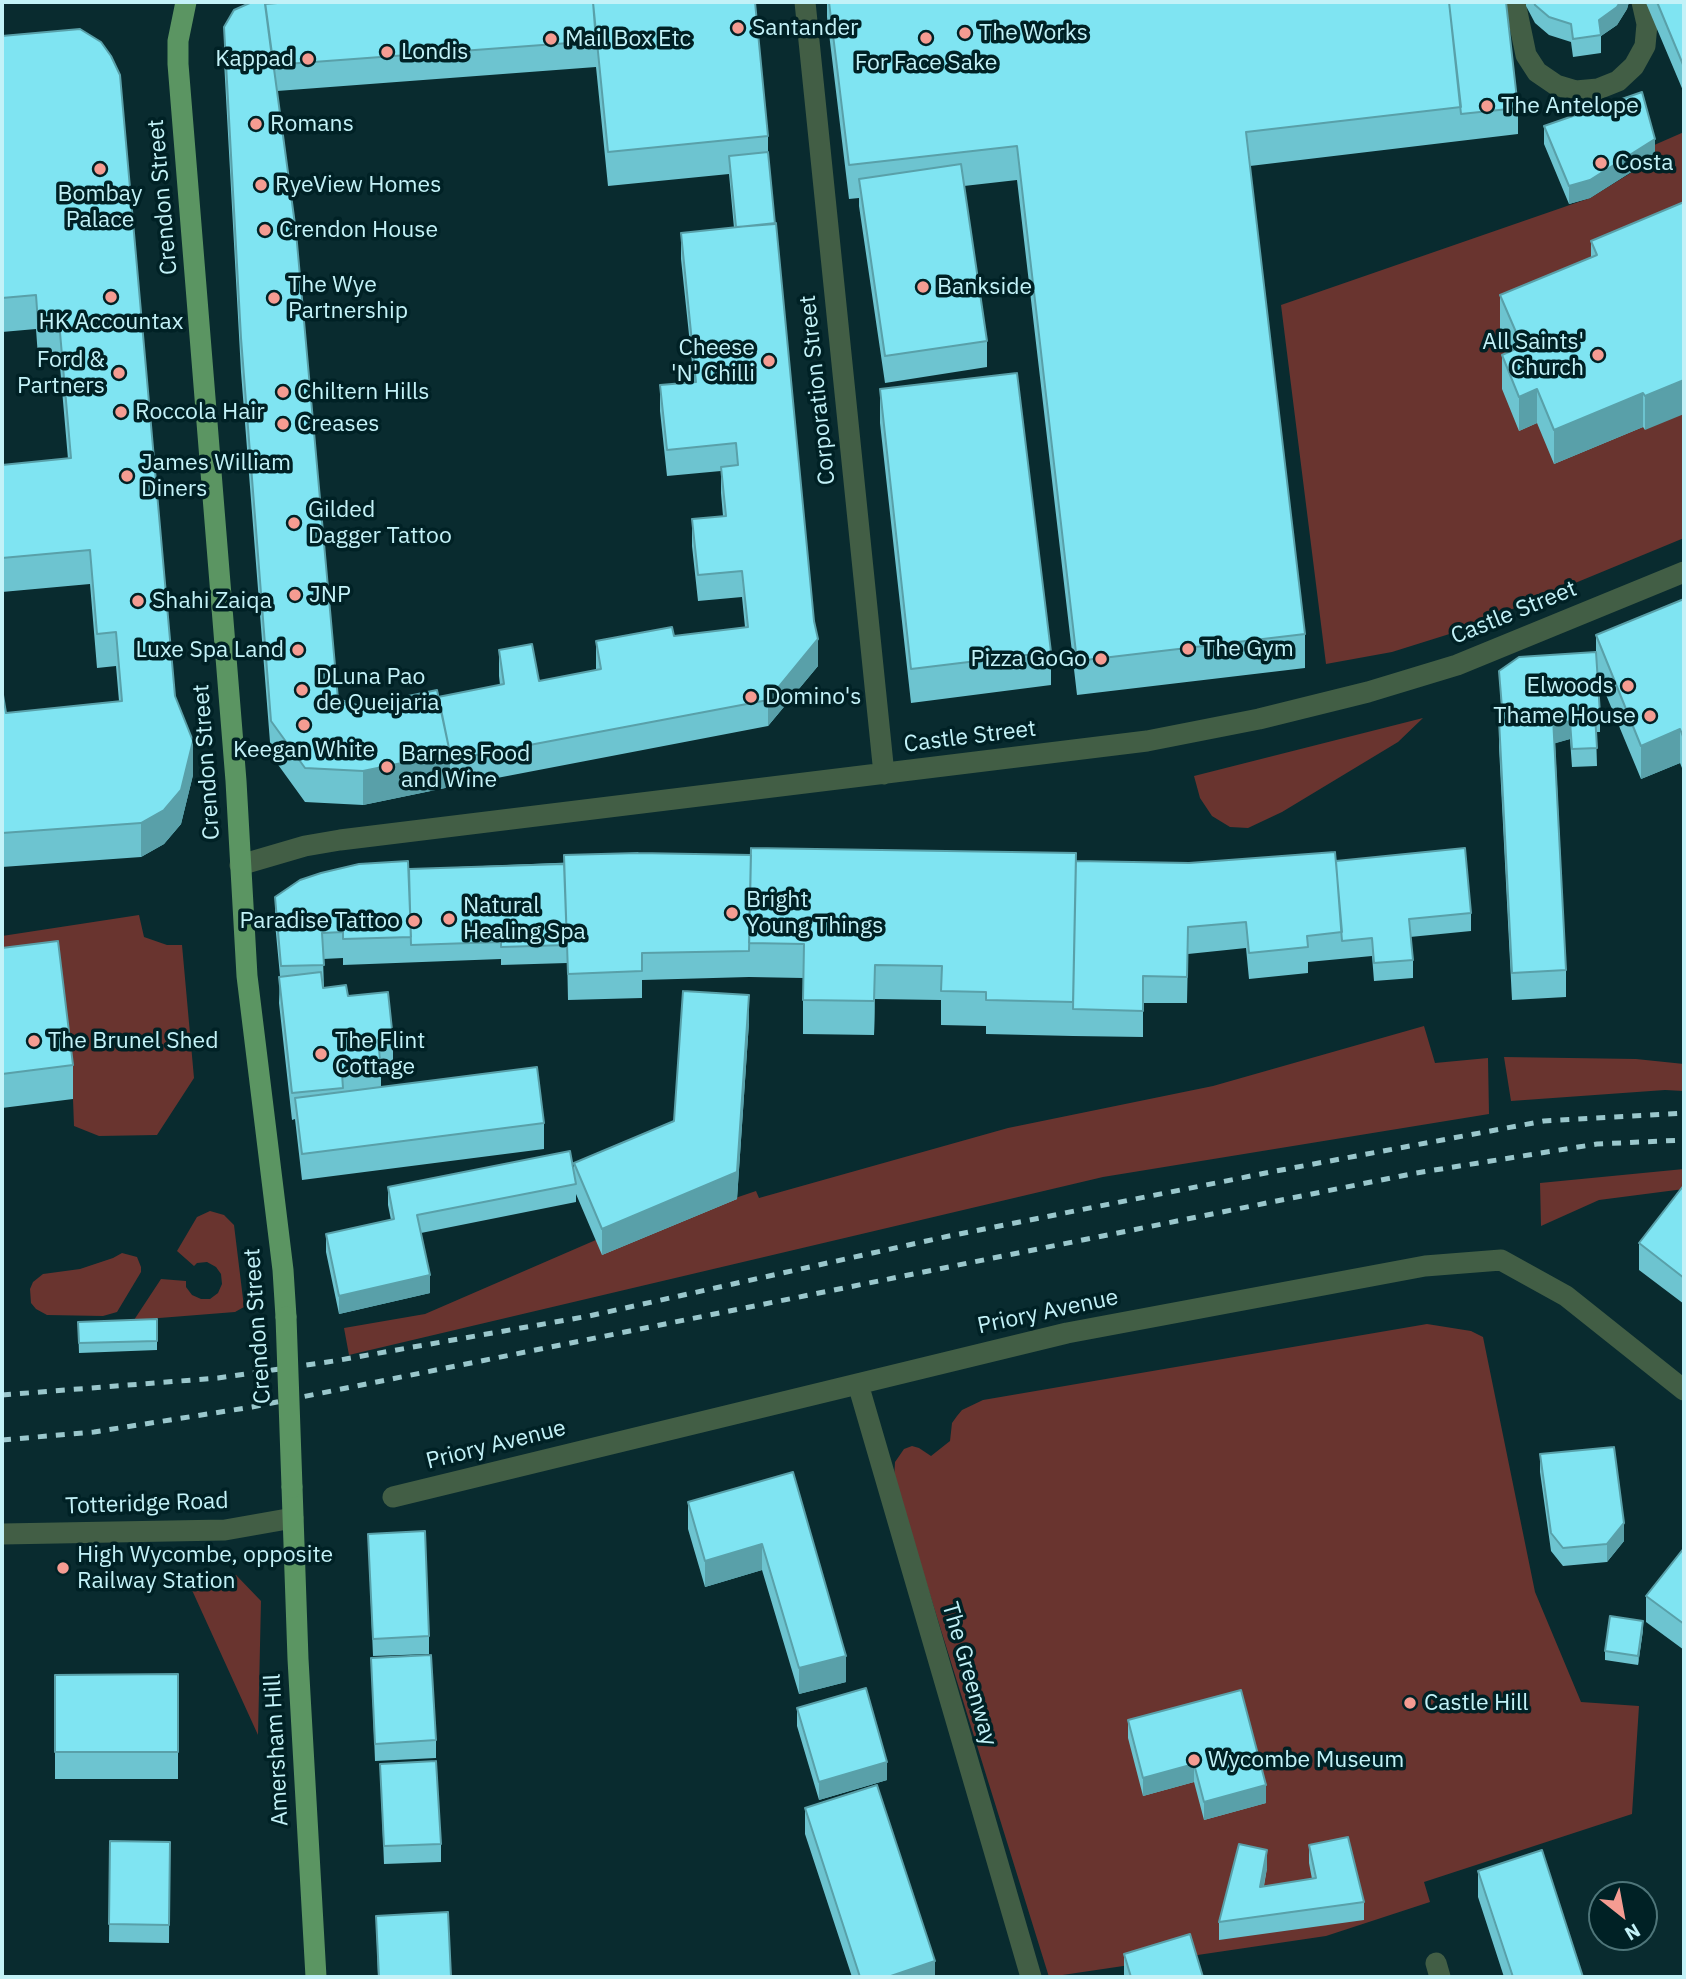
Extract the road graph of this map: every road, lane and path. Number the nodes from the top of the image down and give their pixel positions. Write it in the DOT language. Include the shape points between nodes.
graph roads {
  1 [pos="186,2"];
  2 [pos="805,2"];
  3 [pos="1515,2"];
  4 [pos="1642,2"];
  5 [pos="1684,572"];
  6 [pos="884,774"];
  7 [pos="240,865"];
  8 [pos="858,1384"];
  9 [pos="1684,1390"];
  10 [pos="393,1497"];
  11 [pos="293,1518"];
  12 [pos="2,1534"];
  13 [pos="316,1977"];
  14 [pos="1031,1977"];
  1 -- 7 [label="main road, Crendon Street" via="178,64"];
  2 -- 6 [label="street, Corporation Street"];
  3 -- 4 [label="street" via="1526,55 1537,72 1576,91 1618,81 1634,66 1645,46"];
  5 -- 6 [label="street, Castle Street" via="1457,665 1368,692 1147,741"];
  6 -- 7 [label="street, Castle Street" via="340,840"];
  7 -- 11 [label="main road, Crendon Street, bridge" via="247,976 283,1270"];
  8 -- 9 [label="street, Priory Avenue" via="1067,1333 1425,1266 1501,1260 1566,1296"];
  8 -- 10 [label="street, Priory Avenue"];
  8 -- 14 [label="street, The Greenway"];
  11 -- 12 [label="street, Totteridge Road" via="225,1530"];
  11 -- 13 [label="main road, Amersham Hill"];
}
